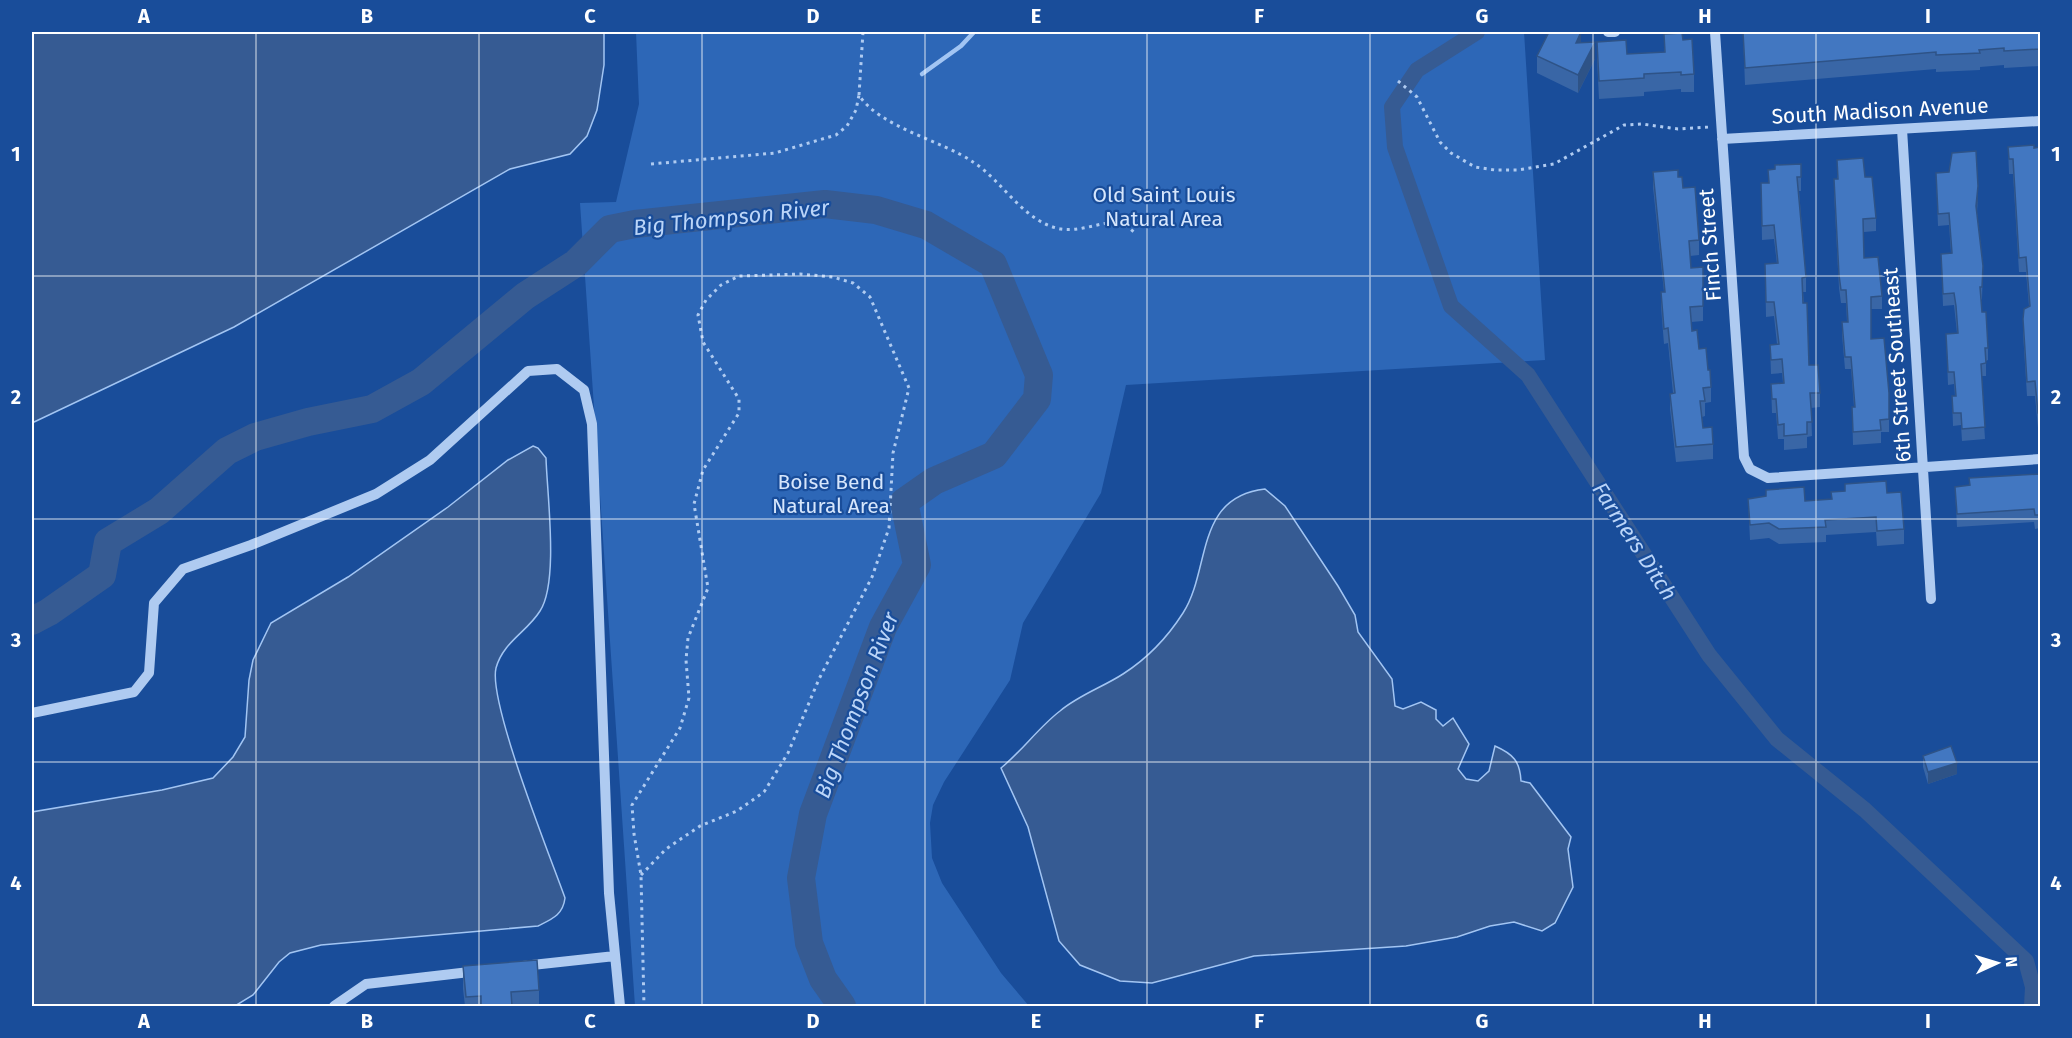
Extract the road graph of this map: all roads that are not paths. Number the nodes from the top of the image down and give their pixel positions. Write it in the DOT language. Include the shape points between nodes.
graph roads {
  1 [pos="1608,32"];
  2 [pos="1615,32"];
  3 [pos="1715,32"];
  4 [pos="2040,121"];
  5 [pos="1902,129"];
  6 [pos="1722,139"];
  7 [pos="2040,459"];
  8 [pos="1922,468"];
  9 [pos="1931,599"];
  10 [pos="32,713"];
  11 [pos="615,956"];
  12 [pos="508,968"];
  13 [pos="485,971"];
  14 [pos="334,1006"];
  15 [pos="620,1006"];
  1 -- 2 [label="street"];
  3 -- 6 [label="street, Finch Street"];
  4 -- 5 [label="street, South Madison Avenue"];
  5 -- 6 [label="street, South Madison Avenue"];
  5 -- 8 [label="street, 6th Street Southeast"];
  6 -- 8 [label="street, Finch Street" via="1744,457 1750,470 1768,478"];
  7 -- 8 [label="street"];
  8 -- 9 [label="street, 6th Street Southeast"];
  10 -- 11 [label="street" via="134,692 149,673 154,603 183,569 376,494 430,460 528,371 558,369 584,390 592,424 609,894"];
  11 -- 12 [label="street"];
  11 -- 15 [label="street"];
  13 -- 14 [label="street" via="366,984"];
}
